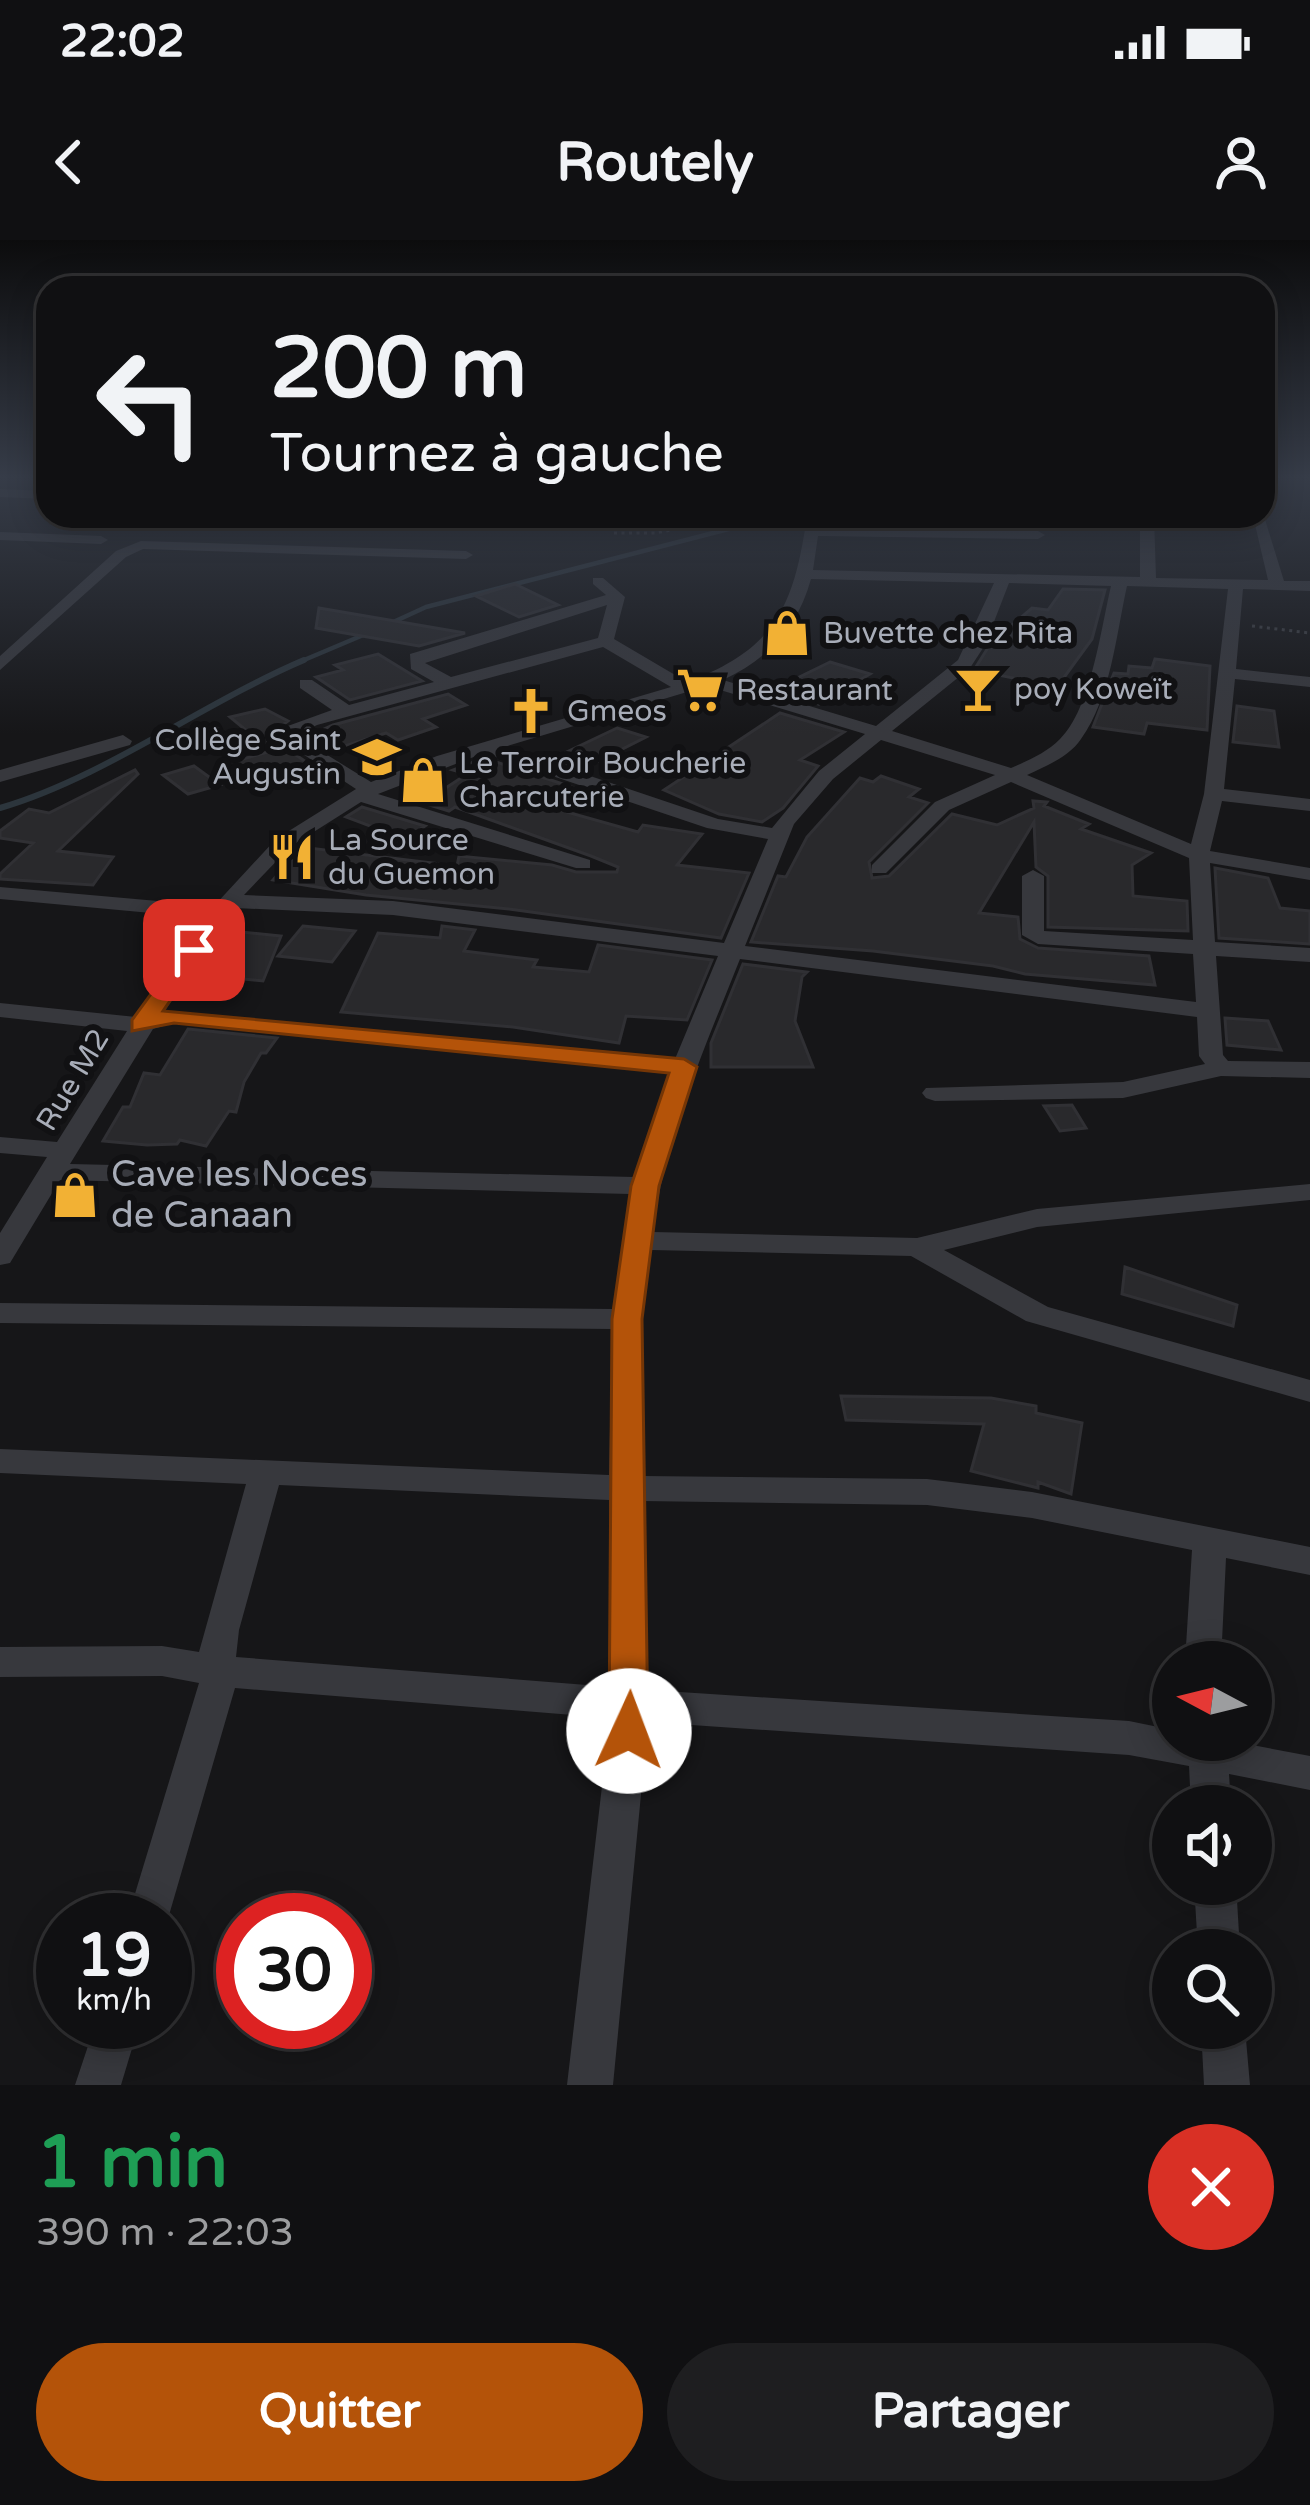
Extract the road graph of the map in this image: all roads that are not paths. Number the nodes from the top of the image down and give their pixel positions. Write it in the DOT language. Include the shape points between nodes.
graph roads {
  1 [pos="112,562"];
  2 [pos="806,562"];
  3 [pos="1039,562"];
  4 [pos="1148,562"];
  5 [pos="1271,562"];
  6 [pos="804,574"];
  7 [pos="1003,579"];
  8 [pos="1039,579"];
  9 [pos="598,581"];
  10 [pos="1120,582"];
  11 [pos="1148,583"];
  12 [pos="1235,584"];
  13 [pos="1277,585"];
  14 [pos="1310,586"];
  15 [pos="617,597"];
  16 [pos="605,641"];
  17 [pos="0,665"];
  18 [pos="1229,673"];
  19 [pos="1310,682"];
  20 [pos="306,684"];
  21 [pos="450,684"];
  22 [pos="695,684"];
  23 [pos="346,711"];
  24 [pos="878,733"];
  25 [pos="124,741"];
  26 [pos="488,748"];
  27 [pos="1008,774"];
  28 [pos="0,776"];
  29 [pos="366,792"];
  30 [pos="1214,794"];
  31 [pos="1310,805"];
  32 [pos="779,835"];
  33 [pos="1199,855"];
  34 [pos="583,864"];
  35 [pos="879,869"];
  36 [pos="1310,874"];
  37 [pos="1033,876"];
  38 [pos="0,893"];
  39 [pos="224,907"];
  40 [pos="1204,950"];
  41 [pos="732,954"];
  42 [pos="1310,955"];
  43 [pos="0,1010"];
  44 [pos="1209,1011"];
  45 [pos="141,1025"];
  46 [pos="684,1067"];
  47 [pos="1221,1068"];
  48 [pos="1310,1070"];
  49 [pos="934,1093"];
  50 [pos="0,1145"];
  51 [pos="59,1162"];
  52 [pos="645,1186"];
  53 [pos="1310,1192"];
  54 [pos="638,1241"];
  55 [pos="917,1247"];
  56 [pos="0,1256"];
  57 [pos="0,1313"];
  58 [pos="627,1319"];
  59 [pos="1310,1391"];
  60 [pos="0,1460"];
  61 [pos="265,1475"];
  62 [pos="625,1488"];
  63 [pos="1210,1539"];
  64 [pos="1310,1561"];
  65 [pos="1204,1641"];
  66 [pos="0,1662"];
  67 [pos="221,1671"];
  68 [pos="630,1702"];
  69 [pos="1152,1740"];
  70 [pos="1264,1761"];
  71 [pos="1310,1773"];
  72 [pos="156,1893"];
  73 [pos="109,2049"];
  74 [pos="1224,2049"];
  75 [pos="98,2085"];
  76 [pos="590,2085"];
  77 [pos="1226,2085"];
  1 -- 17 [label="street"];
  2 -- 6 [label="street, Rue M2"];
  3 -- 8 [label="street"];
  4 -- 11 [label="street"];
  5 -- 13 [label="street"];
  6 -- 7 [label="street"];
  6 -- 22 [label="street, Rue M2" via="781,630 750,657"];
  7 -- 8 [label="street"];
  7 -- 24 [label="street" via="964,664"];
  8 -- 10 [label="street"];
  9 -- 15 [label="street"];
  10 -- 11 [label="street"];
  10 -- 27 [label="street" via="1080,729 1049,758"];
  11 -- 12 [label="street"];
  12 -- 13 [label="street"];
  12 -- 18 [label="street"];
  13 -- 14 [label="street"];
  15 -- 16 [label="street"];
  15 -- 21 [label="street" via="416,658"];
  16 -- 21 [label="street"];
  16 -- 22 [label="street"];
  18 -- 19 [label="street"];
  18 -- 30 [label="street"];
  20 -- 23 [label="street"];
  21 -- 23 [label="street"];
  22 -- 24 [label="street"];
  22 -- 26 [label="street, Rue M2"];
  23 -- 29 [label="street" via="299,726 291,738"];
  24 -- 27 [label="street"];
  24 -- 32 [label="street" via="826,776"];
  25 -- 28 [label="street"];
  26 -- 29 [label="street, Rue M2"];
  26 -- 32 [label="street" via="714,824"];
  27 -- 33 [label="street"];
  27 -- 35 [label="street" via="942,806"];
  29 -- 34 [label="street"];
  29 -- 39 [label="street, Rue M2" via="280,844"];
  30 -- 31 [label="street"];
  30 -- 33 [label="street"];
  32 -- 41 [label="street"];
  33 -- 36 [label="street"];
  33 -- 40 [label="street"];
  37 -- 40 [label="street" via="1030,930 1037,938"];
  38 -- 39 [label="street"];
  39 -- 41 [label="street" via="394,908"];
  39 -- 45 [label="street, Rue M2"];
  40 -- 42 [label="street"];
  40 -- 44 [label="street"];
  41 -- 44 [label="street"];
  41 -- 46 [label="street"];
  43 -- 45 [label="street"];
  44 -- 47 [label="street" via="1211,1056"];
  45 -- 46 [label="street" via="173,1016"];
  45 -- 51 [label="street, Rue M2"];
  46 -- 52 [label="street"];
  47 -- 48 [label="street"];
  47 -- 49 [label="street" via="1123,1090"];
  50 -- 51 [label="street"];
  51 -- 52 [label="street"];
  51 -- 56 [label="street, Rue M2"];
  52 -- 54 [label="street"];
  53 -- 55 [label="street" via="1037,1218"];
  54 -- 55 [label="street"];
  54 -- 58 [label="street"];
  55 -- 59 [label="street" via="1037,1314"];
  57 -- 58 [label="street"];
  58 -- 62 [label="street"];
  60 -- 61 [label="street"];
  61 -- 62 [label="street"];
  61 -- 67 [label="street" via="221,1630"];
  62 -- 63 [label="street" via="970,1496"];
  62 -- 68 [label="street"];
  63 -- 64 [label="street"];
  63 -- 65 [label="street"];
  66 -- 67 [label="street" via="163,1661"];
  67 -- 68 [label="street"];
  67 -- 72 [label="street"];
  68 -- 69 [label="street"];
  68 -- 76 [label="street"];
  70 -- 71 [label="street"];
  73 -- 75 [label="street"];
  74 -- 77 [label="street"];
}
